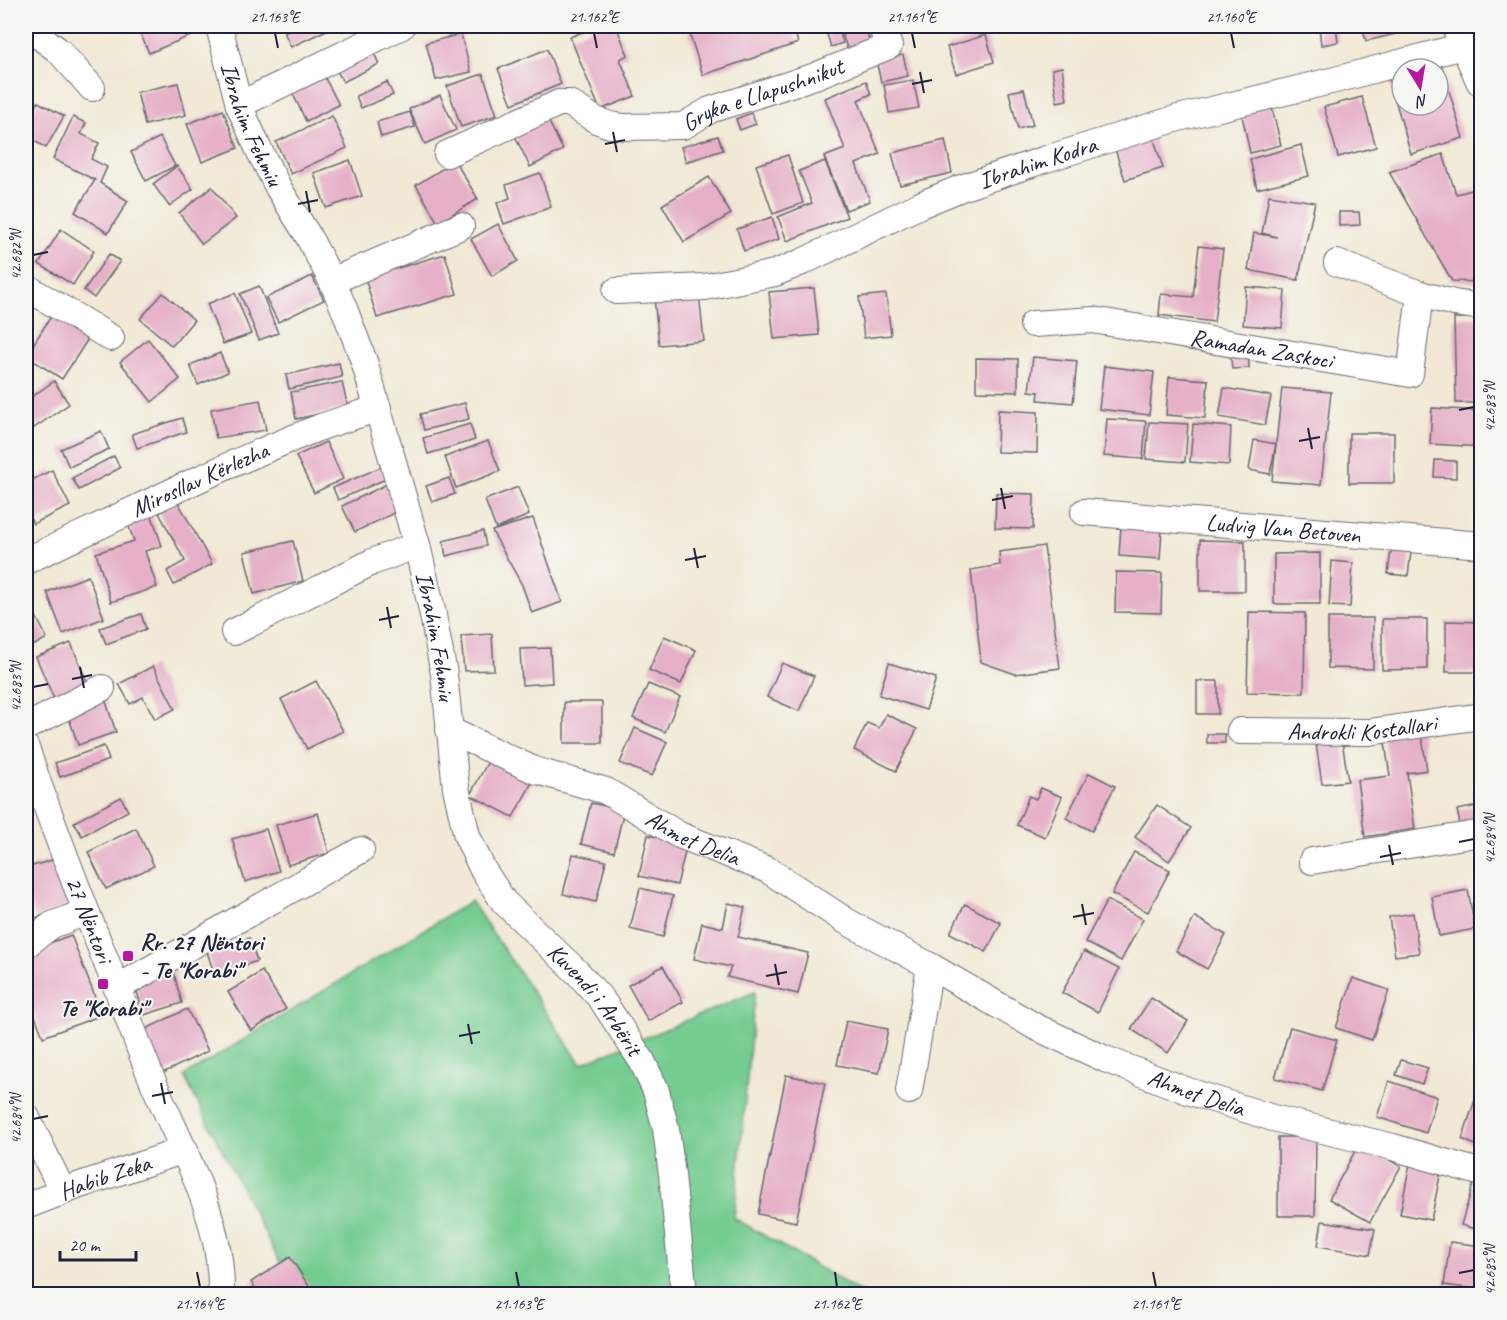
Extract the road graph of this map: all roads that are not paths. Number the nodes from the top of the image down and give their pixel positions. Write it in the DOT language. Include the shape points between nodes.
graph roads {
  1 [pos="27,26"];
  2 [pos="219,26"];
  3 [pos="402,26"];
  4 [pos="881,26"];
  5 [pos="1463,35"];
  6 [pos="1482,80"];
  7 [pos="92,88"];
  8 [pos="239,105"];
  9 [pos="447,154"];
  10 [pos="461,226"];
  11 [pos="1337,263"];
  12 [pos="332,281"];
  13 [pos="26,287"];
  14 [pos="616,291"];
  15 [pos="1420,294"];
  16 [pos="1482,308"];
  17 [pos="1033,324"];
  18 [pos="111,339"];
  19 [pos="378,408"];
  20 [pos="1084,512"];
  21 [pos="417,545"];
  22 [pos="1482,545"];
  23 [pos="26,561"];
  24 [pos="234,632"];
  25 [pos="102,688"];
  26 [pos="1482,716"];
  27 [pos="26,727"];
  28 [pos="449,730"];
  29 [pos="1239,731"];
  30 [pos="26,748"];
  31 [pos="1482,833"];
  32 [pos="361,850"];
  33 [pos="1312,861"];
  34 [pos="86,912"];
  35 [pos="26,945"];
  36 [pos="930,966"];
  37 [pos="117,988"];
  38 [pos="909,1091"];
  39 [pos="26,1116"];
  40 [pos="184,1150"];
  41 [pos="1482,1173"];
  42 [pos="63,1192"];
  43 [pos="26,1206"];
  44 [pos="220,1294"];
  45 [pos="684,1294"];
  1 -- 7 [label="street" via="58,51"];
  2 -- 8 [label="street, Ibrahim Fehmiu"];
  3 -- 8 [label="street"];
  4 -- 9 [label="street, Gryka e Llapushnikut" via="889,46 815,76 710,110 683,126 610,125 570,103 559,103"];
  5 -- 6 [label="main road"];
  5 -- 14 [label="street, Ibrahim Kodra" via="1340,78 1178,118 961,188 775,273 705,286"];
  8 -- 12 [label="street, Ibrahim Fehmiu" via="279,189"];
  10 -- 12 [label="street"];
  11 -- 15 [label="street"];
  12 -- 19 [label="street, Ibrahim Fehmiu"];
  13 -- 18 [label="street"];
  15 -- 16 [label="street"];
  15 -- 17 [label="street, Ramadan Zaskoci" via="1410,374 1093,320"];
  19 -- 21 [label="street, Ibrahim Fehmiu"];
  19 -- 23 [label="street, Mirosllav Kërlezha" via="260,453"];
  20 -- 22 [label="street, Ludvig Van Betoven"];
  21 -- 24 [label="street, Ibrahim Fehmiu" via="372,562"];
  21 -- 28 [label="street, Ibrahim Fehmiu" via="444,674"];
  25 -- 27 [label="street"];
  26 -- 29 [label="street, Androkli Kostallari" via="1369,732"];
  28 -- 36 [label="street, Ahmet Delia" via="534,770 606,791 679,835 768,870 846,921"];
  28 -- 45 [label="street, Kuvendi i Arbërit" via="466,836 483,870 504,902 602,1000 642,1061 656,1091 671,1164"];
  30 -- 34 [label="street, 27 Nëntori"];
  31 -- 33 [label="street"];
  32 -- 37 [label="street"];
  34 -- 35 [label="street" via="52,925"];
  34 -- 37 [label="street, 27 Nëntori"];
  36 -- 38 [label="street"];
  36 -- 41 [label="street, Ahmet Delia" via="1036,1027 1188,1091 1273,1118"];
  37 -- 40 [label="street, 27 Nëntori" via="147,1069"];
  39 -- 42 [label="street"];
  40 -- 42 [label="street, Habib Zeka"];
  40 -- 44 [label="street, 27 Nëntori" via="213,1229"];
  42 -- 43 [label="street, Habib Zeka"];
}
